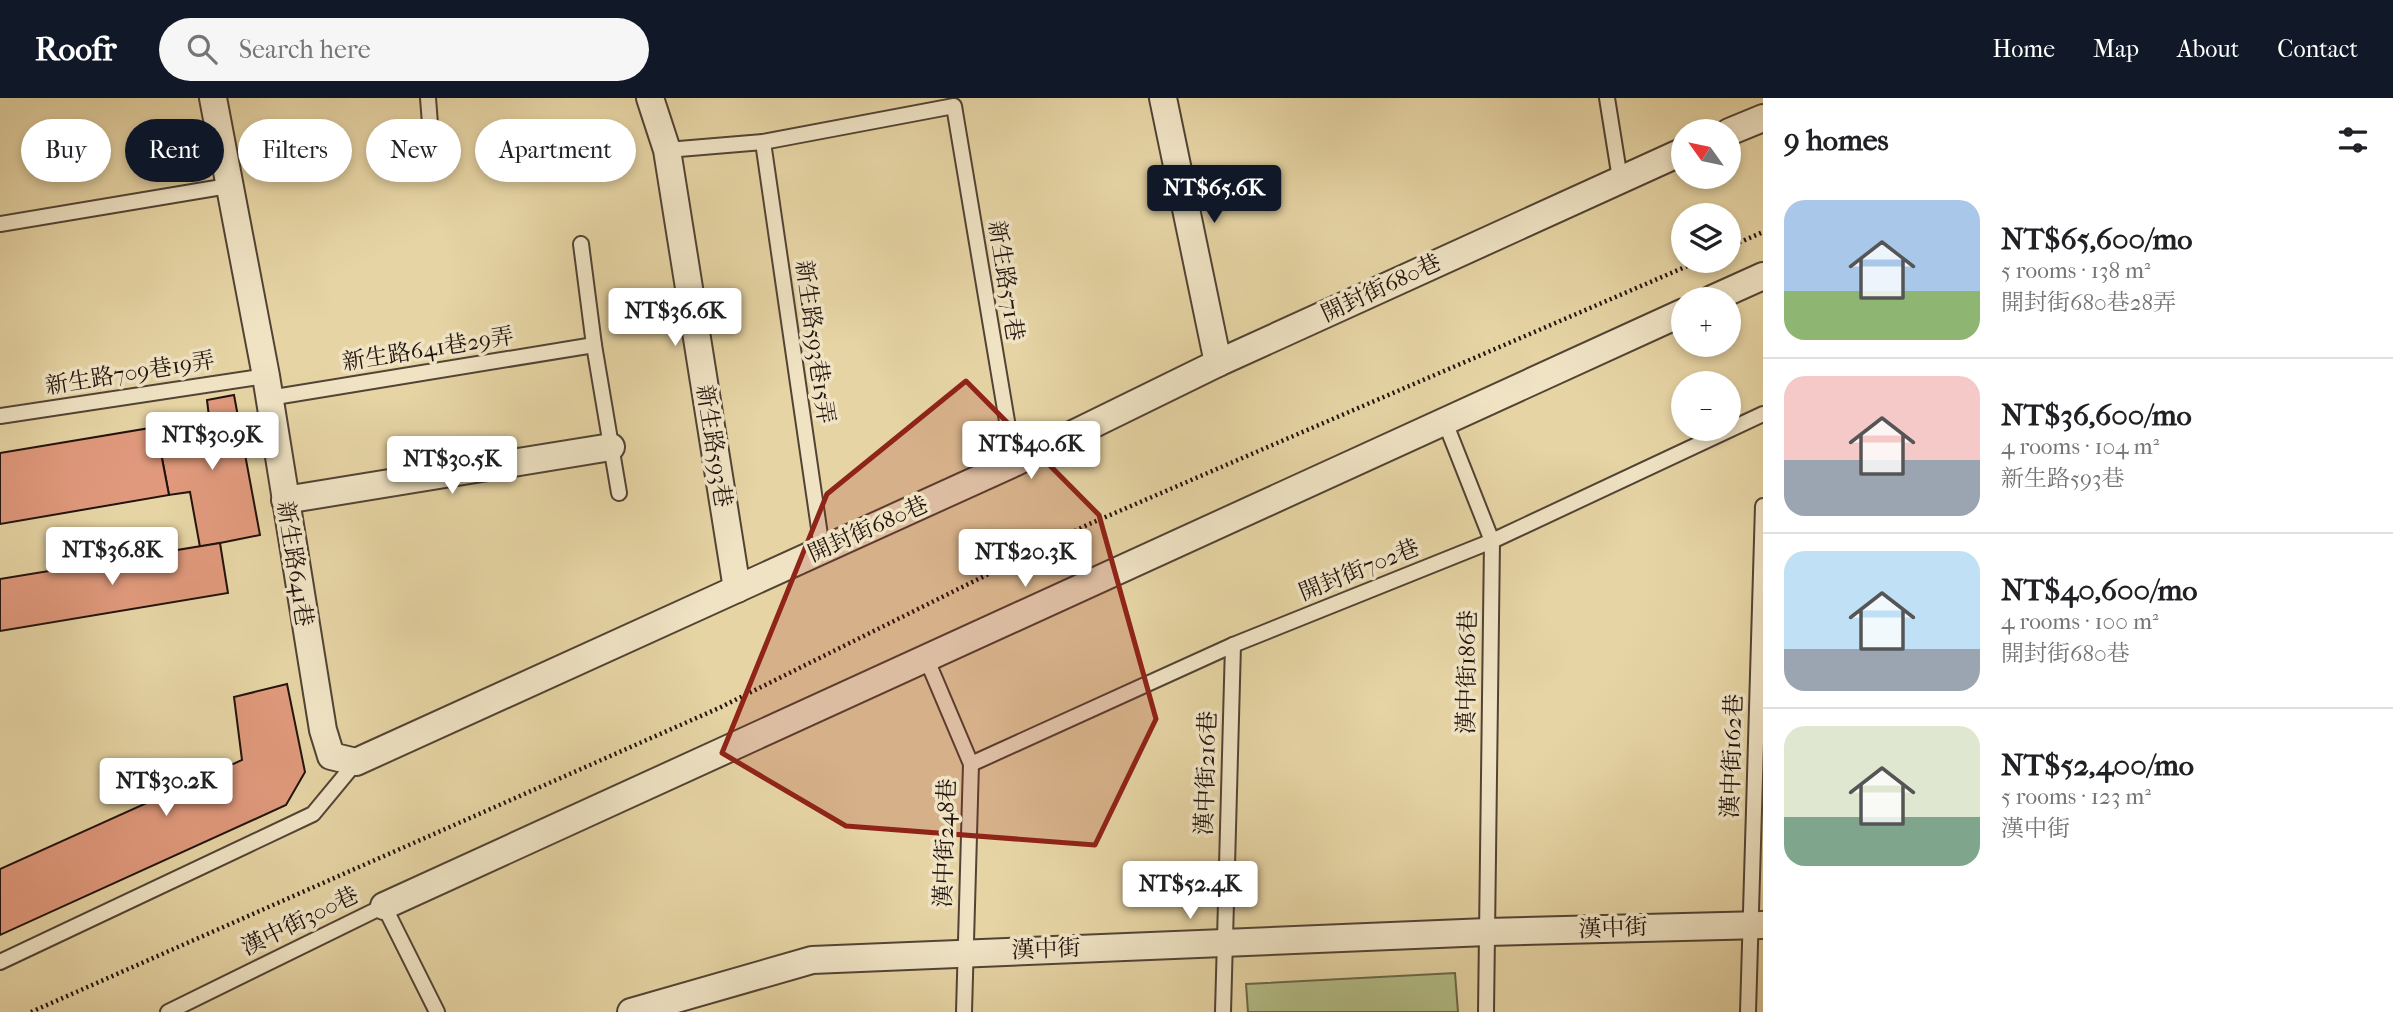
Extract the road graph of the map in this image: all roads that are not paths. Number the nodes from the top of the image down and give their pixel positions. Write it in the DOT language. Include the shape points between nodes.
graph roads {
  1 [pos="213,98"];
  2 [pos="428,98"];
  3 [pos="650,98"];
  4 [pos="1163,98"];
  5 [pos="1607,98"];
  6 [pos="1763,118"];
  7 [pos="430,119"];
  8 [pos="1741,127"];
  9 [pos="763,142"];
  10 [pos="667,150"];
  11 [pos="1671,156"];
  12 [pos="1620,178"];
  13 [pos="228,186"];
  14 [pos="0,224"];
  15 [pos="581,244"];
  16 [pos="1763,276"];
  17 [pos="1739,287"];
  18 [pos="1671,318"];
  19 [pos="594,345"];
  20 [pos="1218,363"];
  21 [pos="267,387"];
  22 [pos="1763,414"];
  23 [pos="0,416"];
  24 [pos="1445,422"];
  25 [pos="611,447"];
  26 [pos="1014,463"];
  27 [pos="619,493"];
  28 [pos="285,499"];
  29 [pos="1763,506"];
  30 [pos="1492,541"];
  31 [pos="822,549"];
  32 [pos="737,589"];
  33 [pos="1233,645"];
  34 [pos="927,660"];
  35 [pos="356,761"];
  36 [pos="971,764"];
  37 [pos="384,905"];
  38 [pos="1756,925"];
  39 [pos="1487,932"];
  40 [pos="1224,944"];
  41 [pos="963,952"];
  42 [pos="0,962"];
  43 [pos="168,1012"];
  44 [pos="437,1012"];
  45 [pos="631,1012"];
  46 [pos="964,1012"];
  47 [pos="1223,1012"];
  48 [pos="1486,1012"];
  49 [pos="1748,1012"];
  1 -- 13 [label="street, 新生路641巷"];
  2 -- 7 [label="lane"];
  3 -- 10 [label="street, 新生路593巷"];
  4 -- 20 [label="street"];
  5 -- 12 [label="lane"];
  6 -- 8 [label="street"];
  9 -- 10 [label="lane"];
  9 -- 26 [label="lane, 新生路571巷" via="954,106"];
  9 -- 31 [label="lane, 新生路593巷15弄"];
  10 -- 32 [label="street, 新生路593巷"];
  11 -- 12 [label="street, 開封街680巷"];
  12 -- 20 [label="street, 開封街680巷"];
  13 -- 14 [label="lane"];
  13 -- 21 [label="street, 新生路641巷"];
  15 -- 19 [label="lane"];
  16 -- 17 [label="street"];
  18 -- 24 [label="street"];
  19 -- 21 [label="lane, 新生路641巷29弄"];
  19 -- 25 [label="lane"];
  20 -- 26 [label="street, 開封街680巷"];
  21 -- 23 [label="lane, 新生路709巷19弄"];
  21 -- 28 [label="street, 新生路641巷"];
  22 -- 30 [label="lane, 開封街702巷"];
  24 -- 30 [label="lane, 漢中街186巷"];
  24 -- 34 [label="street"];
  25 -- 27 [label="lane"];
  25 -- 28 [label="street"];
  26 -- 31 [label="street, 開封街680巷"];
  28 -- 35 [label="street, 新生路641巷" via="323,730 331,756"];
  29 -- 38 [label="lane, 漢中街162巷"];
  30 -- 33 [label="lane, 開封街702巷"];
  30 -- 39 [label="lane, 漢中街186巷"];
  31 -- 32 [label="street, 開封街680巷"];
  32 -- 35 [label="street, 開封街680巷"];
  33 -- 36 [label="lane, 開封街702巷"];
  33 -- 40 [label="lane, 漢中街216巷"];
  34 -- 36 [label="lane, 漢中街248巷"];
  34 -- 37 [label="street"];
  35 -- 42 [label="lane" via="313,814"];
  36 -- 41 [label="lane, 漢中街248巷"];
  37 -- 43 [label="lane, 漢中街300巷"];
  37 -- 44 [label="lane, 漢中街300巷"];
  38 -- 39 [label="street, 漢中街"];
  38 -- 49 [label="lane, 漢中街162巷"];
  39 -- 40 [label="street, 漢中街"];
  39 -- 48 [label="lane, 漢中街186巷"];
  40 -- 41 [label="street, 漢中街"];
  40 -- 47 [label="lane, 漢中街216巷"];
  41 -- 45 [label="street, 漢中街" via="812,960"];
  41 -- 46 [label="lane, 漢中街248巷"];
}
